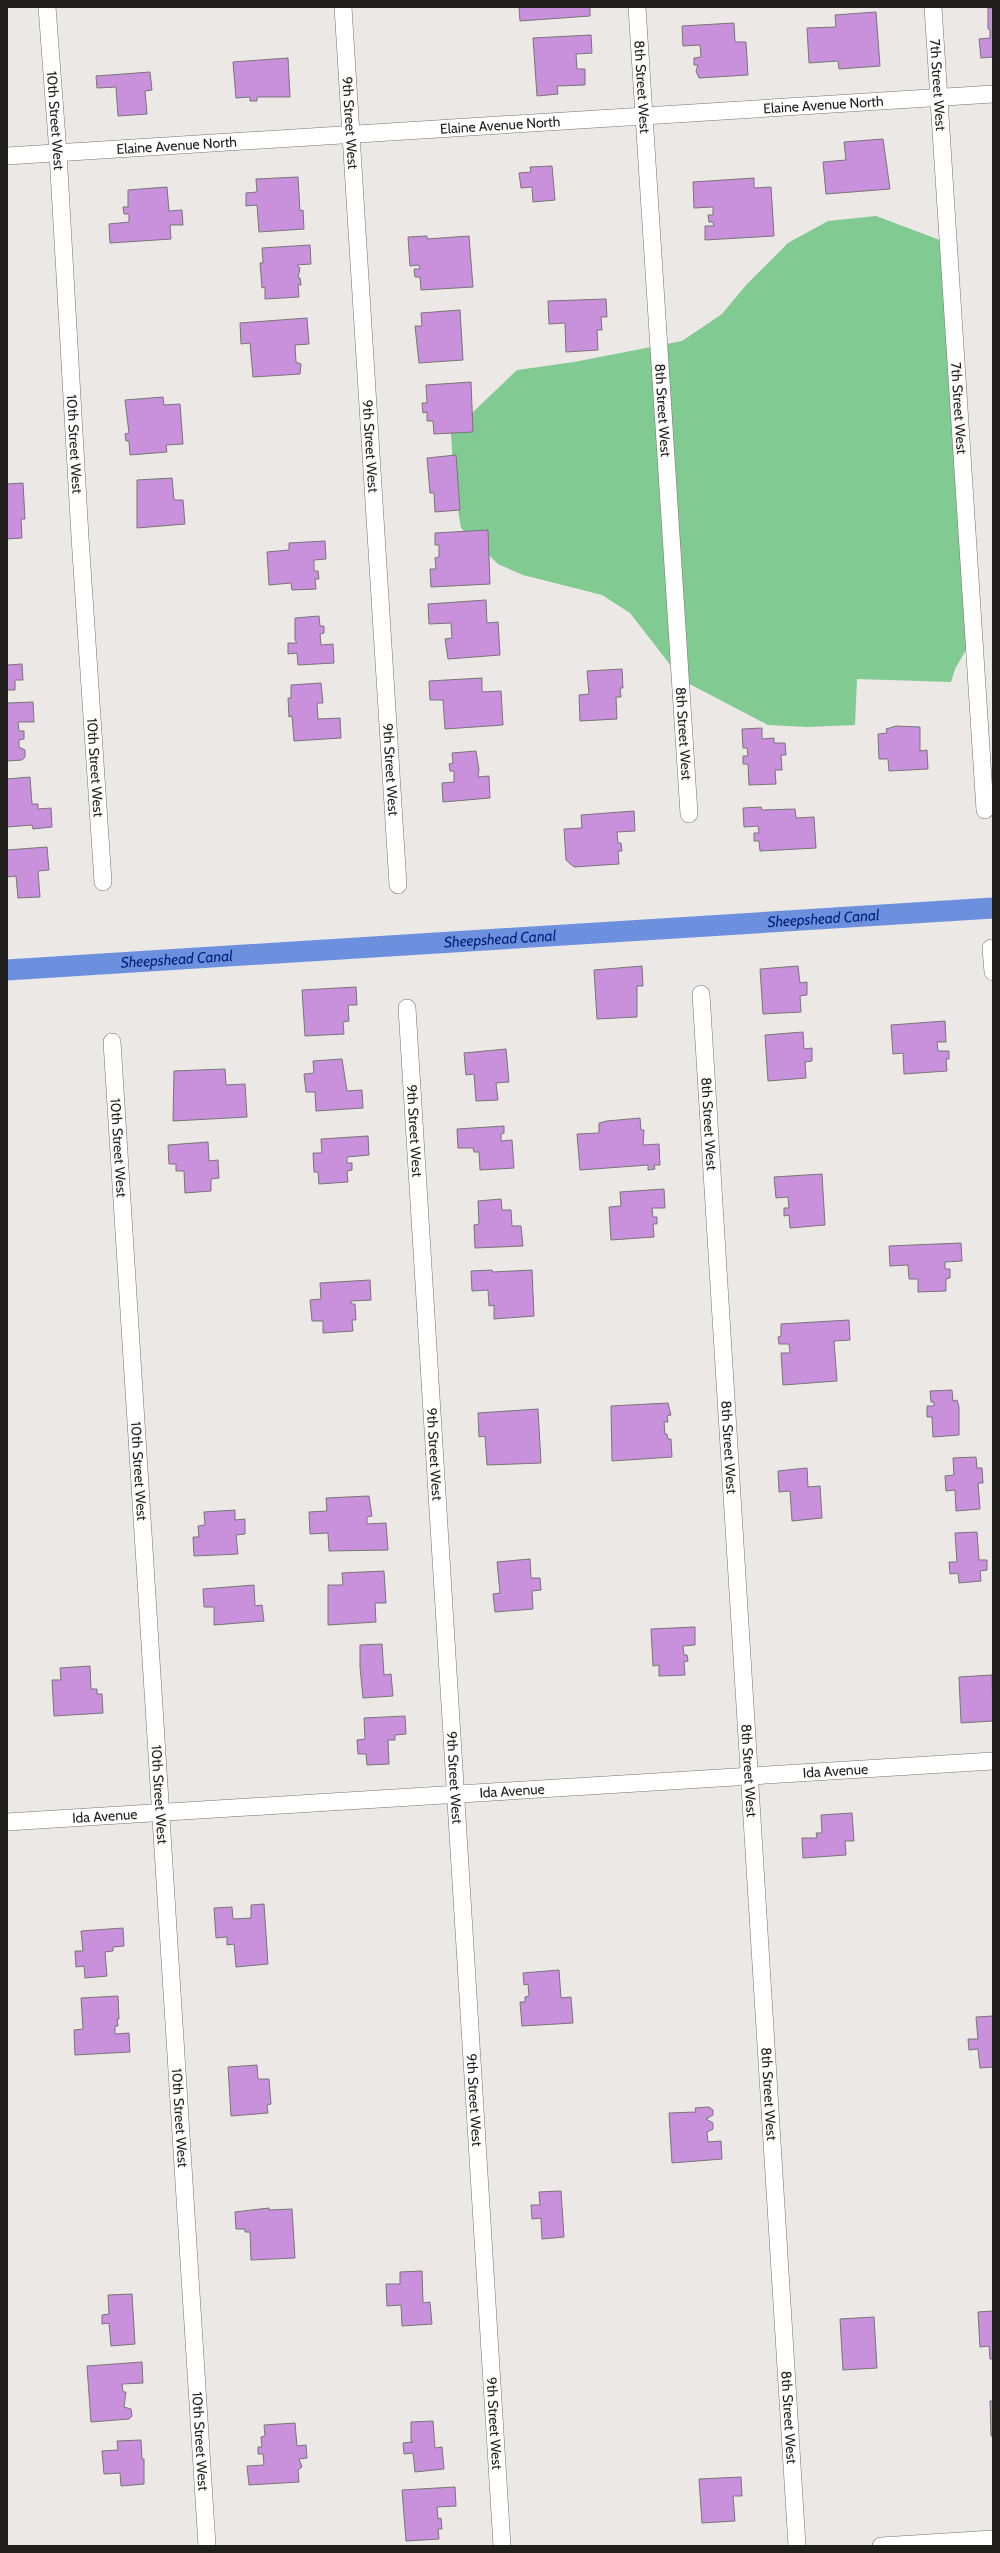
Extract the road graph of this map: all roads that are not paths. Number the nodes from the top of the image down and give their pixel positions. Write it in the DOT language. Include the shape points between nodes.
graph roads {
  1 [pos="47,7"];
  2 [pos="343,7"];
  3 [pos="637,7"];
  4 [pos="933,7"];
  5 [pos="993,94"];
  6 [pos="939,98"];
  7 [pos="644,116"];
  8 [pos="352,135"];
  9 [pos="58,153"];
  10 [pos="7,156"];
  11 [pos="985,810"];
  12 [pos="689,814"];
  13 [pos="103,882"];
  14 [pos="398,885"];
  15 [pos="991,948"];
  16 [pos="993,972"];
  17 [pos="701,994"];
  18 [pos="408,1008"];
  19 [pos="112,1042"];
  20 [pos="993,1761"];
  21 [pos="751,1776"];
  22 [pos="456,1794"];
  23 [pos="161,1812"];
  24 [pos="7,1822"];
  25 [pos="993,2539"];
  26 [pos="207,2546"];
  27 [pos="502,2546"];
  28 [pos="797,2546"];
  29 [pos="881,2546"];
  1 -- 9 [label="street, 10th Street West"];
  2 -- 8 [label="street, 9th Street West"];
  3 -- 7 [label="street, 8th Street West"];
  4 -- 6 [label="street, 7th Street West"];
  5 -- 6 [label="street, Elaine Avenue North"];
  6 -- 7 [label="street, Elaine Avenue North"];
  6 -- 11 [label="street, 7th Street West"];
  7 -- 8 [label="street, Elaine Avenue North"];
  7 -- 12 [label="street, 8th Street West"];
  8 -- 9 [label="street, Elaine Avenue North"];
  8 -- 14 [label="street, 9th Street West"];
  9 -- 10 [label="street, Elaine Avenue North"];
  9 -- 13 [label="street, 10th Street West"];
  15 -- 16 [label="street"];
  17 -- 21 [label="street, 8th Street West"];
  18 -- 22 [label="street, 9th Street West"];
  19 -- 23 [label="street, 10th Street West"];
  20 -- 21 [label="street, Ida Avenue"];
  21 -- 22 [label="street, Ida Avenue"];
  21 -- 28 [label="street, 8th Street West" via="779,2282"];
  22 -- 23 [label="street, Ida Avenue"];
  22 -- 27 [label="street, 9th Street West"];
  23 -- 24 [label="street, Ida Avenue"];
  23 -- 26 [label="street, 10th Street West"];
  25 -- 29 [label="street"];
}
